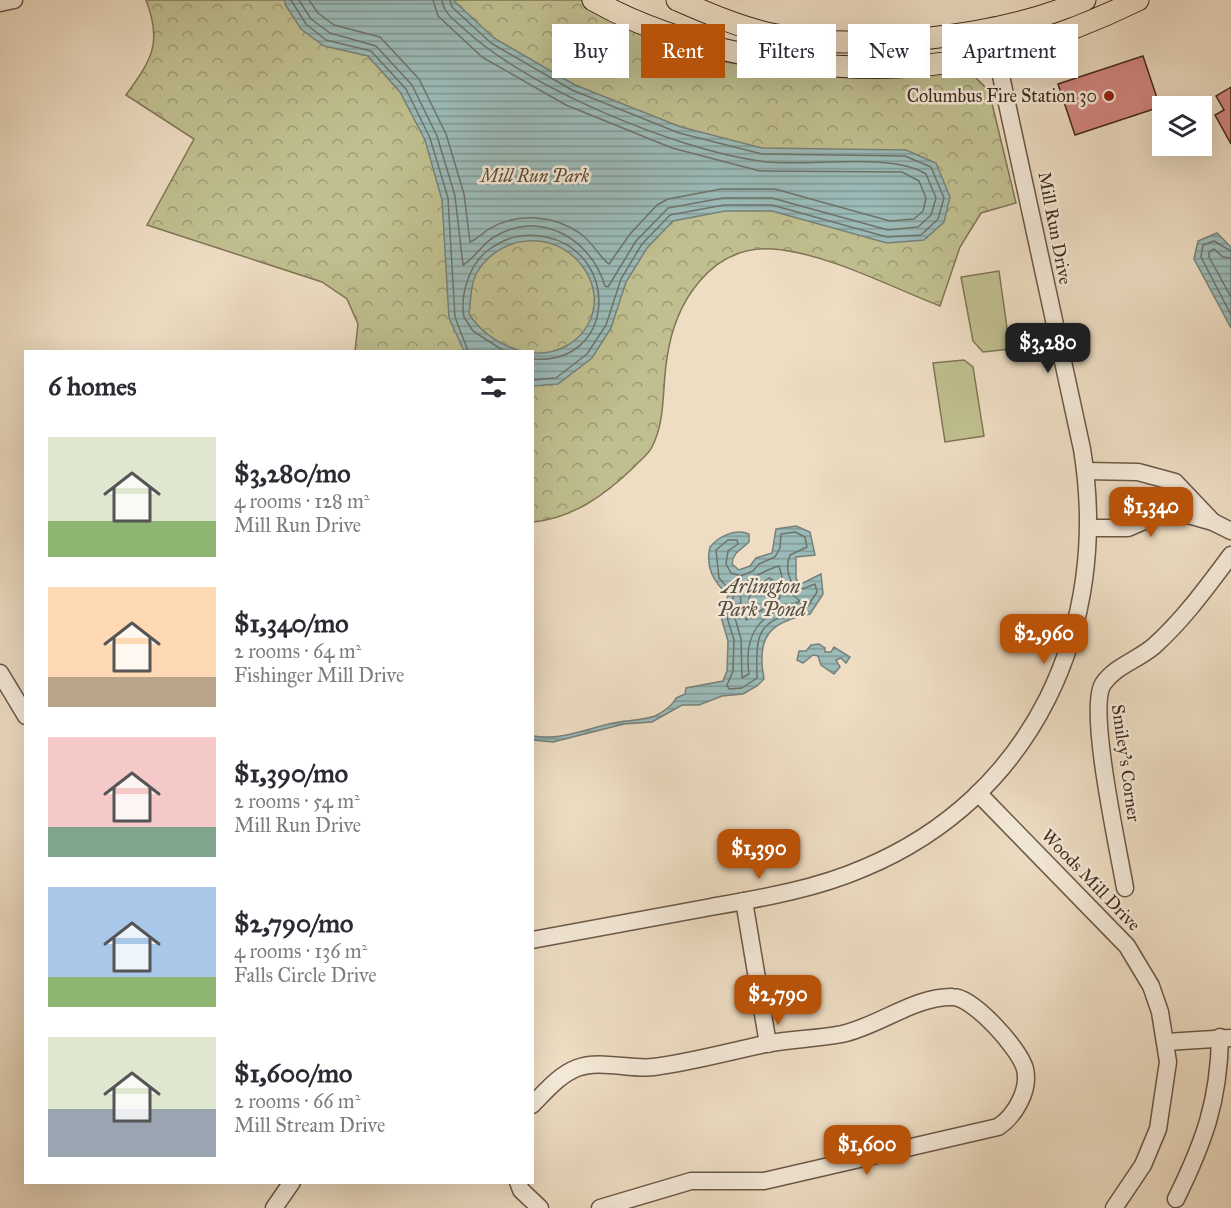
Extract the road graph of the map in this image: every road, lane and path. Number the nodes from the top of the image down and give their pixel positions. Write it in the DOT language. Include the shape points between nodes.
graph roads {
  1 [pos="14,0"];
  2 [pos="593,0"];
  3 [pos="677,0"];
  4 [pos="1085,0"];
  5 [pos="1138,0"];
  6 [pos="0,3"];
  7 [pos="1002,24"];
  8 [pos="1078,26"];
  9 [pos="942,35"];
  10 [pos="942,61"];
  11 [pos="1001,78"];
  12 [pos="1086,471"];
  13 [pos="1214,522"];
  14 [pos="1090,528"];
  15 [pos="1231,531"];
  16 [pos="1231,555"];
  17 [pos="0,673"];
  18 [pos="24,713"];
  19 [pos="978,793"];
  20 [pos="1125,888"];
  21 [pos="744,901"];
  22 [pos="534,940"];
  23 [pos="1226,1037"];
  24 [pos="1166,1042"];
  25 [pos="768,1044"];
  26 [pos="534,1103"];
  27 [pos="291,1184"];
  28 [pos="519,1184"];
  29 [pos="1176,1199"];
  30 [pos="274,1208"];
  31 [pos="540,1208"];
  32 [pos="600,1208"];
  33 [pos="1114,1208"];
  1 -- 6 [label="street"];
  2 -- 10 [label="main road" via="695,42 754,57 820,66"];
  3 -- 9 [label="main road" via="771,34 826,41 911,41"];
  4 -- 7 [label="main road" via="1063,10"];
  5 -- 8 [label="main road"];
  11 -- 12 [label="street, Mill Run Drive"];
  12 -- 13 [label="street" via="1138,472 1175,482"];
  12 -- 14 [label="street, Mill Run Drive"];
  13 -- 14 [label="street" via="1185,514 1161,514 1128,528"];
  13 -- 15 [label="street"];
  14 -- 19 [label="street, Mill Run Drive" via="1082,604 1059,673 1023,740"];
  16 -- 20 [label="street, Smiley's Corner" via="1183,618 1152,648 1111,675 1102,686 1098,699 1099,727"];
  17 -- 18 [label="street"];
  19 -- 21 [label="street, Mill Run Drive" via="918,839 864,868 839,878"];
  19 -- 24 [label="street, Woods Mill Drive" via="1127,946 1151,986"];
  21 -- 22 [label="street, Mill Run Drive"];
  21 -- 25 [label="street"];
  23 -- 24 [label="street"];
  23 -- 29 [label="street" via="1202,1146"];
  24 -- 33 [label="street, Woods Mill Drive" via="1168,1062 1158,1130 1143,1165"];
  25 -- 26 [label="street" via="652,1067 580,1066 563,1074"];
  25 -- 32 [label="street" via="845,1033 939,998 957,997 999,1029 1025,1068 1025,1083 1011,1119 998,1127 764,1181 691,1181"];
  27 -- 30 [label="street"];
  28 -- 31 [label="street" via="520,1190"];
}
